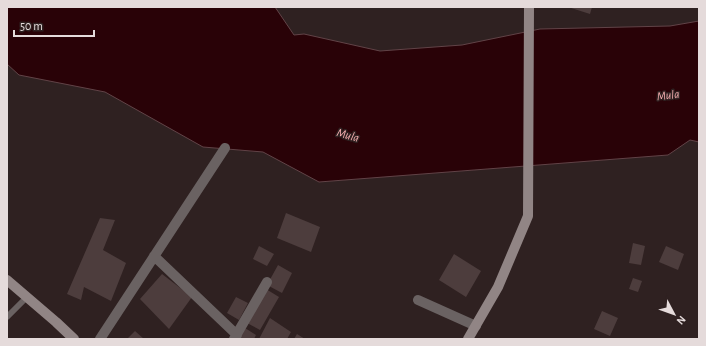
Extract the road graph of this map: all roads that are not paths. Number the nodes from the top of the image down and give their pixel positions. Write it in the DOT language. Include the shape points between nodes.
graph roads {
  1 [pos="529,7"];
  2 [pos="225,148"];
  3 [pos="154,256"];
  4 [pos="7,280"];
  5 [pos="267,282"];
  6 [pos="27,297"];
  7 [pos="418,300"];
  8 [pos="7,317"];
  9 [pos="476,326"];
  10 [pos="236,337"];
  11 [pos="74,339"];
  12 [pos="100,339"];
  13 [pos="468,339"];
  1 -- 9 [label="street" via="528,216 498,287"];
  2 -- 3 [label="street"];
  3 -- 10 [label="street"];
  3 -- 12 [label="street"];
  4 -- 6 [label="street"];
  5 -- 10 [label="street"];
  6 -- 8 [label="lane"];
  6 -- 11 [label="street"];
  7 -- 9 [label="street"];
  9 -- 13 [label="street"];
}
